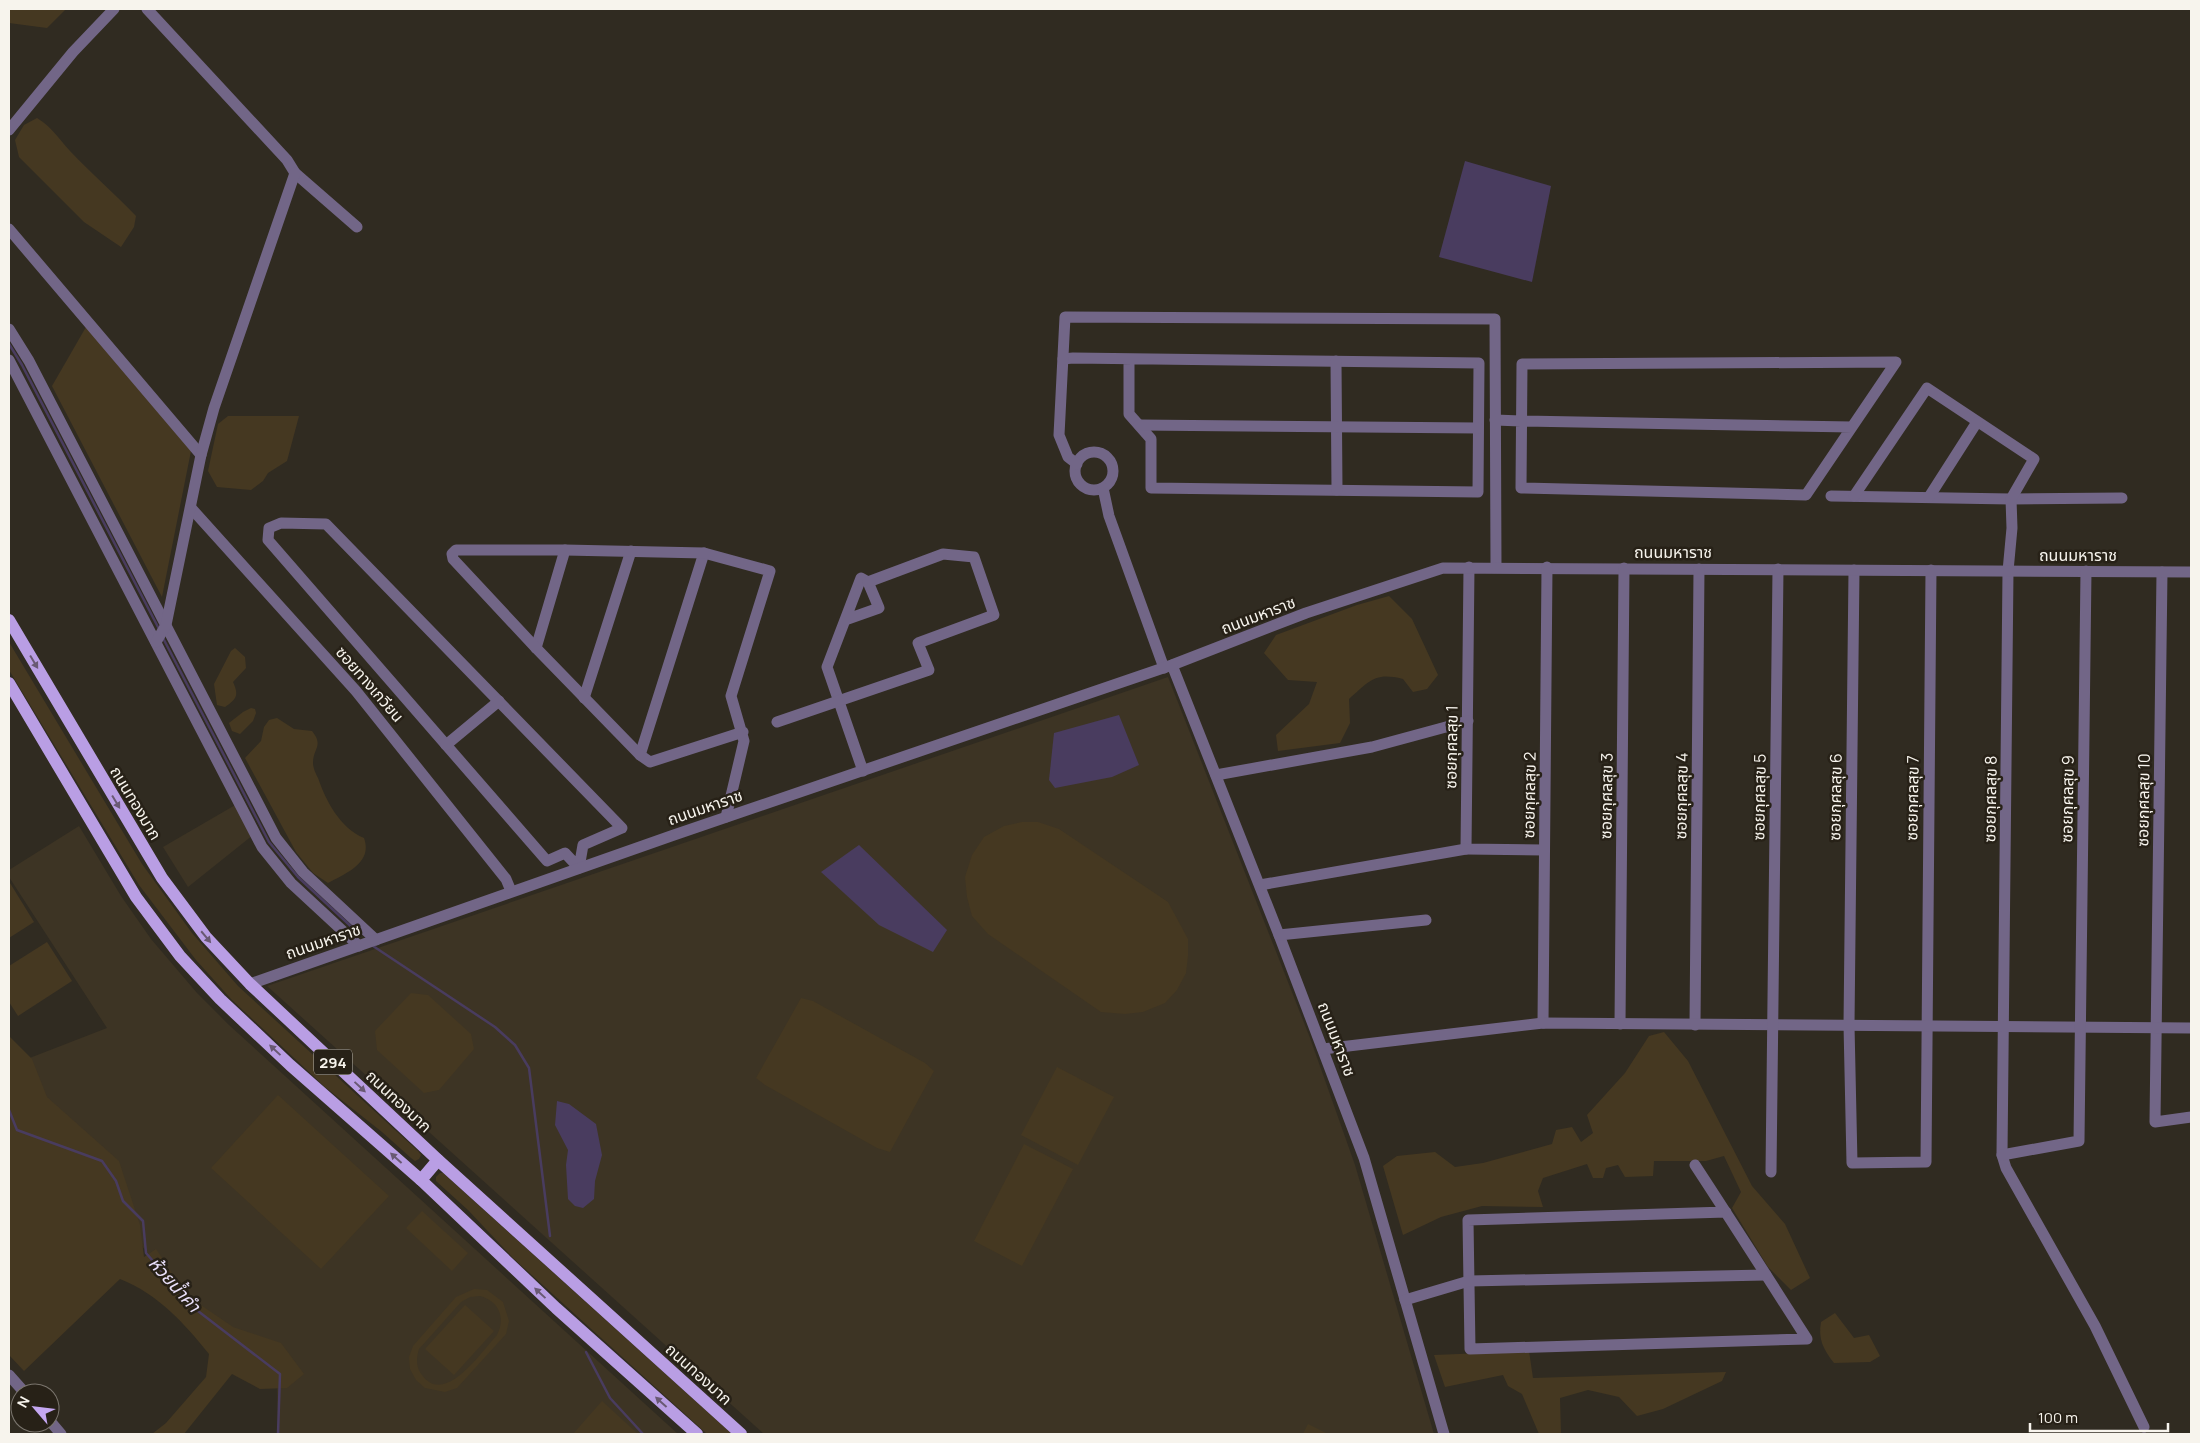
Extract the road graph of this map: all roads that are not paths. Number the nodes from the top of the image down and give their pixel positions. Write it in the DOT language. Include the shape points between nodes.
graph roads {
  1 [pos="114,9"];
  2 [pos="147,9"];
  3 [pos="9,130"];
  4 [pos="295,174"];
  5 [pos="357,227"];
  6 [pos="9,229"];
  7 [pos="9,329"];
  8 [pos="1063,359"];
  9 [pos="1129,359"];
  10 [pos="9,360"];
  11 [pos="1336,361"];
  12 [pos="1495,420"];
  13 [pos="1521,420"];
  14 [pos="1977,422"];
  15 [pos="1139,425"];
  16 [pos="1336,427"];
  17 [pos="1852,427"];
  18 [pos="1478,428"];
  19 [pos="201,455"];
  20 [pos="1077,464"];
  21 [pos="1103,488"];
  22 [pos="1337,490"];
  23 [pos="1831,496"];
  24 [pos="1854,496"];
  25 [pos="1929,497"];
  26 [pos="2122,498"];
  27 [pos="2011,499"];
  28 [pos="191,508"];
  29 [pos="565,550"];
  30 [pos="631,551"];
  31 [pos="704,553"];
  32 [pos="1469,567"];
  33 [pos="1496,567"];
  34 [pos="1547,567"];
  35 [pos="1624,568"];
  36 [pos="1700,569"];
  37 [pos="1778,569"];
  38 [pos="1854,570"];
  39 [pos="1931,570"];
  40 [pos="2008,571"];
  41 [pos="2086,571"];
  42 [pos="2162,572"];
  43 [pos="2191,572"];
  44 [pos="868,582"];
  45 [pos="9,620"];
  46 [pos="845,620"];
  47 [pos="166,624"];
  48 [pos="156,642"];
  49 [pos="536,648"];
  50 [pos="1168,666"];
  51 [pos="9,683"];
  52 [pos="584,698"];
  53 [pos="499,701"];
  54 [pos="839,701"];
  55 [pos="1468,721"];
  56 [pos="777,722"];
  57 [pos="742,732"];
  58 [pos="446,744"];
  59 [pos="640,755"];
  60 [pos="863,770"];
  61 [pos="1216,775"];
  62 [pos="726,818"];
  63 [pos="1466,848"];
  64 [pos="1544,850"];
  65 [pos="579,868"];
  66 [pos="1260,885"];
  67 [pos="511,891"];
  68 [pos="1426,920"];
  69 [pos="1280,935"];
  70 [pos="376,940"];
  71 [pos="359,946"];
  72 [pos="250,984"];
  73 [pos="1543,1023"];
  74 [pos="1620,1024"];
  75 [pos="1695,1025"];
  76 [pos="1773,1025"];
  77 [pos="1849,1025"];
  78 [pos="1926,1026"];
  79 [pos="2004,1027"];
  80 [pos="2081,1027"];
  81 [pos="2157,1028"];
  82 [pos="2191,1028"];
  83 [pos="1323,1049"];
  84 [pos="2191,1117"];
  85 [pos="2002,1155"];
  86 [pos="438,1160"];
  87 [pos="1695,1164"];
  88 [pos="1771,1172"];
  89 [pos="420,1180"];
  90 [pos="1726,1212"];
  91 [pos="1766,1275"];
  92 [pos="1469,1281"];
  93 [pos="1405,1300"];
  94 [pos="2144,1427"];
  95 [pos="697,1434"];
  96 [pos="741,1434"];
  97 [pos="1444,1434"];
  1 -- 3 [label="street" via="73,52"];
  2 -- 4 [label="street" via="287,160"];
  4 -- 5 [label="street"];
  4 -- 19 [label="street" via="214,408"];
  6 -- 19 [label="street"];
  7 -- 47 [label="street" via="29,361"];
  8 -- 9 [label="street"];
  8 -- 12 [label="street" via="1065,318 1495,320"];
  8 -- 20 [label="street" via="1059,434 1068,457"];
  9 -- 11 [label="street"];
  9 -- 15 [label="street" via="1129,414"];
  10 -- 48 [label="street"];
  11 -- 16 [label="street"];
  11 -- 18 [label="street" via="1479,363"];
  12 -- 13 [label="street"];
  12 -- 33 [label="street"];
  13 -- 17 [label="street"];
  13 -- 17 [label="street" via="1521,488 1806,495"];
  13 -- 17 [label="street" via="1522,364 1896,362"];
  14 -- 24 [label="street" via="1927,388"];
  14 -- 25 [label="street"];
  14 -- 27 [label="street" via="2034,459"];
  15 -- 16 [label="street"];
  15 -- 22 [label="street" via="1151,439 1151,488"];
  16 -- 18 [label="street"];
  16 -- 22 [label="street"];
  18 -- 22 [label="street" via="1478,492"];
  19 -- 28 [label="street"];
  20 -- 21 [label="street" via="1077,479 1082,485 1088,489"];
  20 -- 21 [label="street" via="1082,456 1091,452 1100,452 1108,457 1113,474"];
  21 -- 50 [label="street" via="1109,516"];
  23 -- 24 [label="street"];
  24 -- 25 [label="street"];
  25 -- 27 [label="street"];
  26 -- 27 [label="street"];
  27 -- 40 [label="street, ซอยกุศลสุข 8"];
  28 -- 47 [label="street"];
  28 -- 67 [label="street, ซอยทางเกวียน" via="356,691 506,879"];
  29 -- 30 [label="street"];
  29 -- 49 [label="street"];
  29 -- 49 [label="street" via="456,550 452,554 453,559"];
  30 -- 31 [label="street"];
  30 -- 52 [label="street"];
  31 -- 57 [label="street" via="770,571 731,696"];
  31 -- 59 [label="street"];
  32 -- 33 [label="street, ถนนมหาราช"];
  32 -- 50 [label="street, ถนนมหาราช" via="1443,568 1306,613"];
  32 -- 55 [label="street, ซอยกุศลสุข 1"];
  33 -- 34 [label="street, ถนนมหาราช"];
  34 -- 35 [label="street, ถนนมหาราช"];
  34 -- 64 [label="street, ซอยกุศลสุข 2"];
  35 -- 36 [label="street, ถนนมหาราช"];
  35 -- 74 [label="street, ซอยกุศลสุข 3"];
  36 -- 37 [label="street, ถนนมหาราช"];
  36 -- 75 [label="street, ซอยกุศลสุข 4"];
  37 -- 38 [label="street, ถนนมหาราช"];
  37 -- 76 [label="street, ซอยกุศลสุข 5"];
  38 -- 39 [label="street, ถนนมหาราช"];
  38 -- 77 [label="street, ซอยกุศลสุข 6"];
  39 -- 40 [label="street, ถนนมหาราช"];
  39 -- 78 [label="street, ซอยกุศลสุข 7"];
  40 -- 41 [label="street, ถนนมหาราช"];
  40 -- 79 [label="street, ซอยกุศลสุข 8"];
  41 -- 42 [label="street, ถนนมหาราช"];
  41 -- 80 [label="street, ซอยกุศลสุข 9"];
  42 -- 43 [label="street, ถนนมหาราช"];
  42 -- 81 [label="street, ซอยกุศลสุข 10"];
  44 -- 46 [label="street" via="861,578"];
  44 -- 46 [label="street" via="879,608"];
  44 -- 54 [label="street" via="942,554 974,557 994,615 918,643 929,670"];
  45 -- 72 [label="main road, ถนนทองมาก / 294, one-way" via="162,878 206,937"];
  46 -- 54 [label="street" via="827,667"];
  47 -- 48 [label="street"];
  47 -- 70 [label="street" via="276,838 303,872"];
  48 -- 71 [label="street" via="262,847 291,883"];
  49 -- 52 [label="street"];
  50 -- 60 [label="street, ถนนมหาราช"];
  50 -- 61 [label="street, ถนนมหาราช"];
  89 -- 51 [label="main road, 294, one-way" via="290,1065 180,956 136,897"];
  52 -- 59 [label="street"];
  53 -- 58 [label="street"];
  53 -- 58 [label="street" via="326,524 281,523 269,528 268,540"];
  53 -- 65 [label="street" via="622,828 583,845"];
  54 -- 56 [label="street"];
  54 -- 60 [label="street"];
  55 -- 61 [label="street" via="1372,747"];
  55 -- 63 [label="street, ซอยกุศลสุข 1"];
  57 -- 59 [label="street" via="650,762"];
  57 -- 62 [label="street" via="744,741"];
  58 -- 65 [label="street" via="547,861 566,853"];
  60 -- 62 [label="street, ถนนมหาราช"];
  61 -- 66 [label="street, ถนนมหาราช"];
  62 -- 65 [label="street, ถนนมหาราช"];
  63 -- 64 [label="street"];
  63 -- 66 [label="street"];
  64 -- 73 [label="street, ซอยกุศลสุข 2"];
  65 -- 67 [label="street, ถนนมหาราช"];
  66 -- 69 [label="street, ถนนมหาราช"];
  67 -- 70 [label="street, ถนนมหาราช"];
  68 -- 69 [label="street"];
  69 -- 83 [label="street, ถนนมหาราช"];
  70 -- 71 [label="street, ถนนมหาราช"];
  71 -- 72 [label="street, ถนนมหาราช"];
  72 -- 86 [label="main road, ถนนทองมาก / 294, one-way"];
  73 -- 74 [label="street"];
  73 -- 83 [label="street"];
  74 -- 75 [label="street"];
  75 -- 76 [label="street"];
  76 -- 77 [label="street"];
  76 -- 88 [label="street, ซอยกุศลสุข 5"];
  77 -- 78 [label="street"];
  77 -- 78 [label="street, ซอยกุศลสุข 6" via="1852,1163 1926,1162"];
  78 -- 79 [label="street"];
  79 -- 80 [label="street"];
  79 -- 85 [label="street, ซอยกุศลสุข 8"];
  80 -- 81 [label="street"];
  80 -- 85 [label="street, ซอยกุศลสุข 9" via="2079,1141"];
  81 -- 82 [label="street"];
  81 -- 84 [label="street, ซอยกุศลสุข 10" via="2155,1122"];
  83 -- 93 [label="street, ถนนมหาราช" via="1364,1158"];
  85 -- 94 [label="street" via="2006,1168 2095,1326"];
  86 -- 89 [label="main road"];
  86 -- 96 [label="main road, ถนนทองมาก / 294"];
  87 -- 90 [label="street"];
  95 -- 89 [label="main road, 294, one-way"];
  90 -- 91 [label="street"];
  90 -- 92 [label="street" via="1468,1220"];
  91 -- 92 [label="street"];
  91 -- 92 [label="street" via="1807,1339 1470,1349"];
  92 -- 93 [label="street"];
  93 -- 97 [label="street, ถนนมหาราช"];
}
